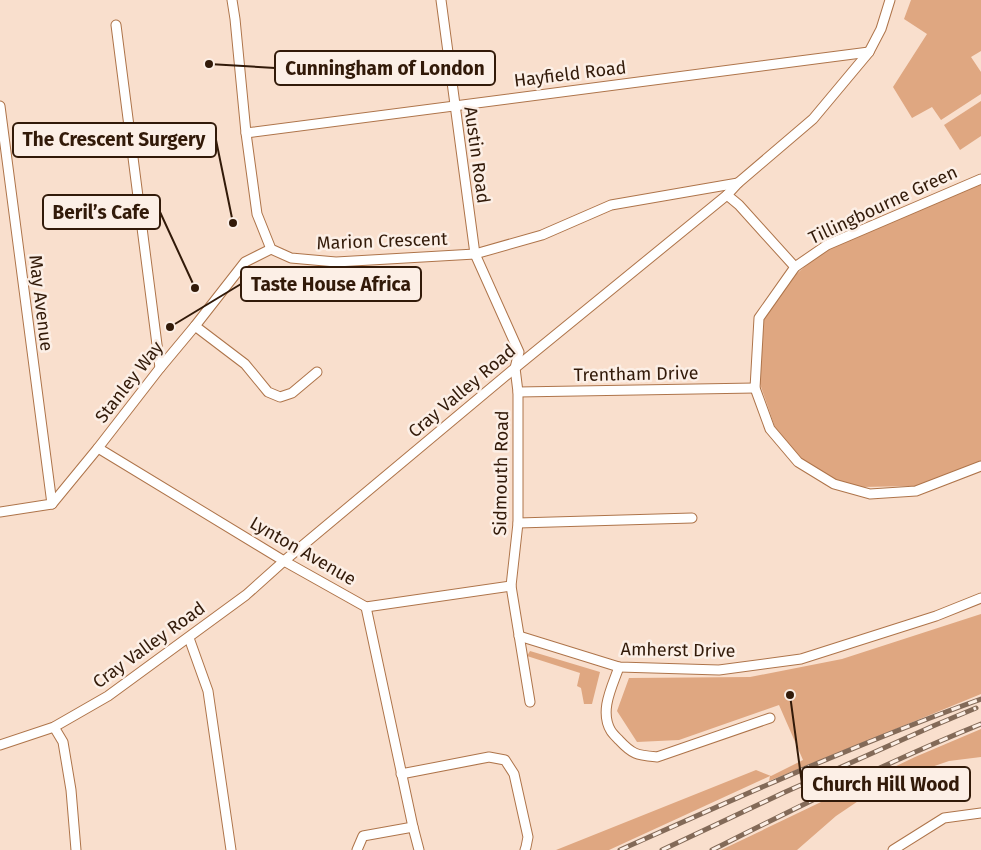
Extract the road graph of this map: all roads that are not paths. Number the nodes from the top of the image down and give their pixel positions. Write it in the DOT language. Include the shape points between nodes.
graph roads {
  1 [pos="232,0"];
  2 [pos="441,0"];
  3 [pos="890,0"];
  4 [pos="116,25"];
  5 [pos="869,52"];
  6 [pos="0,106"];
  7 [pos="454,106"];
  8 [pos="246,133"];
  9 [pos="981,179"];
  10 [pos="738,183"];
  11 [pos="727,195"];
  12 [pos="271,248"];
  13 [pos="475,254"];
  14 [pos="795,267"];
  15 [pos="196,326"];
  16 [pos="160,368"];
  17 [pos="515,368"];
  18 [pos="317,372"];
  19 [pos="755,388"];
  20 [pos="518,392"];
  21 [pos="98,448"];
  22 [pos="981,466"];
  23 [pos="52,504"];
  24 [pos="0,512"];
  25 [pos="692,518"];
  26 [pos="518,523"];
  27 [pos="284,561"];
  28 [pos="512,586"];
  29 [pos="981,598"];
  30 [pos="366,606"];
  31 [pos="519,636"];
  32 [pos="189,638"];
  33 [pos="619,667"];
  34 [pos="530,702"];
  35 [pos="770,718"];
  36 [pos="54,727"];
  37 [pos="0,745"];
  38 [pos="401,774"];
  39 [pos="981,813"];
  40 [pos="413,827"];
  41 [pos="76,850"];
  42 [pos="231,850"];
  43 [pos="357,850"];
  44 [pos="420,850"];
  45 [pos="525,850"];
  46 [pos="894,850"];
  1 -- 8 [label="street"];
  2 -- 7 [label="street, Austin Road"];
  3 -- 5 [label="street, Cray Valley Road" via="881,29"];
  4 -- 16 [label="street"];
  5 -- 7 [label="street, Hayfield Road"];
  5 -- 10 [label="street, Cray Valley Road" via="813,119"];
  6 -- 23 [label="street, May Avenue"];
  7 -- 8 [label="street, Hayfield Road"];
  7 -- 13 [label="street, Austin Road"];
  8 -- 12 [label="street" via="258,214"];
  9 -- 14 [label="street, Tillingbourne Green" via="827,245"];
  10 -- 11 [label="street, Cray Valley Road"];
  10 -- 13 [label="street, Marion Crescent" via="611,205 542,235"];
  11 -- 14 [label="street" via="740,205"];
  11 -- 17 [label="street, Cray Valley Road"];
  12 -- 13 [label="street, Marion Crescent" via="291,258 336,262"];
  12 -- 15 [label="street, Stanley Way" via="245,262"];
  13 -- 17 [label="street, Sidmouth Road" via="519,352"];
  14 -- 19 [label="street, Tillingbourne Green" via="759,318"];
  15 -- 16 [label="street, Stanley Way"];
  15 -- 18 [label="street" via="245,364 268,392 280,397 292,393"];
  16 -- 21 [label="street, Stanley Way"];
  17 -- 20 [label="street, Sidmouth Road"];
  17 -- 27 [label="street, Cray Valley Road"];
  19 -- 20 [label="street, Trentham Drive"];
  19 -- 22 [label="street, Tillingbourne Green" via="770,429 798,462 834,484 870,494 916,491"];
  20 -- 26 [label="street, Sidmouth Road"];
  21 -- 23 [label="street, Stanley Way"];
  21 -- 27 [label="street, Lynton Avenue"];
  23 -- 24 [label="street"];
  25 -- 26 [label="street"];
  26 -- 28 [label="street, Sidmouth Road"];
  27 -- 30 [label="street, Lynton Avenue"];
  27 -- 32 [label="street, Cray Valley Road"];
  28 -- 30 [label="street, Lynton Avenue"];
  28 -- 31 [label="street, Sidmouth Road"];
  29 -- 33 [label="street, Amherst Drive" via="936,616 800,659 719,670"];
  30 -- 38 [label="street"];
  31 -- 33 [label="street, Amherst Drive"];
  31 -- 34 [label="street, Sidmouth Road"];
  32 -- 36 [label="street, Cray Valley Road" via="108,696"];
  32 -- 42 [label="street" via="208,691"];
  33 -- 35 [label="street" via="606,706 606,718 611,732 638,755 657,756"];
  36 -- 37 [label="street, Cray Valley Road"];
  36 -- 41 [label="street" via="63,742"];
  38 -- 40 [label="street"];
  38 -- 45 [label="street" via="489,757 505,760 514,774 528,837"];
  39 -- 46 [label="street" via="944,818"];
  40 -- 43 [label="street" via="363,836"];
  40 -- 44 [label="street"];
}
